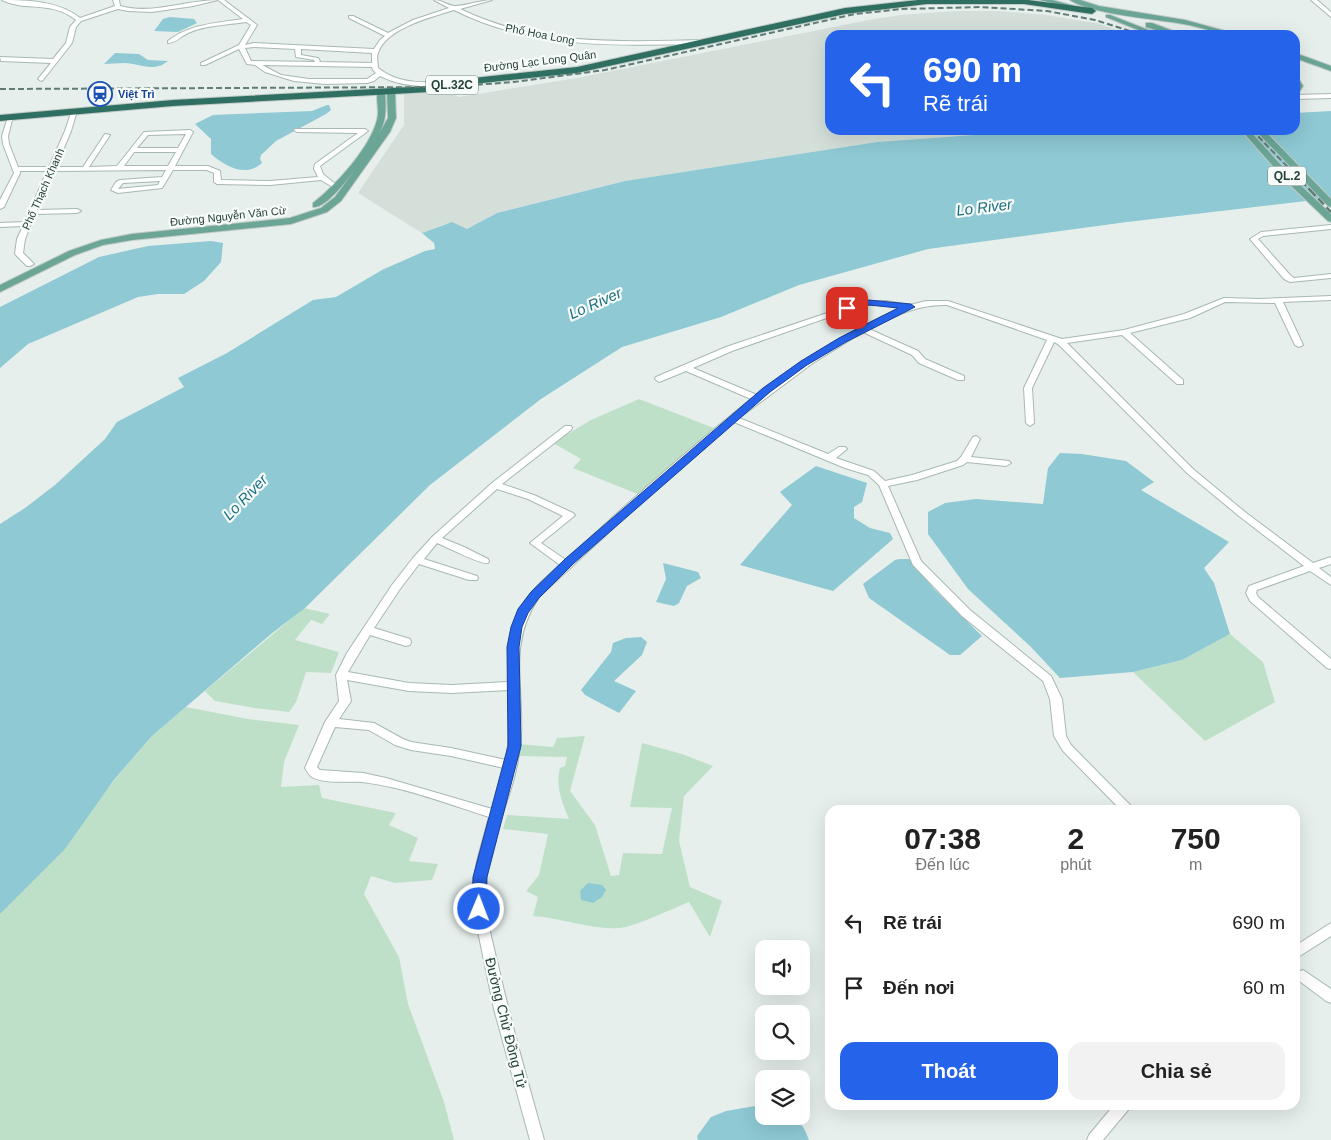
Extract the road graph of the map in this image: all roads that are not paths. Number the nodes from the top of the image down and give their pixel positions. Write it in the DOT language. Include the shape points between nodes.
graph roads {
  1 [pos="4,0"];
  2 [pos="116,0"];
  3 [pos="215,0"];
  4 [pos="221,0"];
  5 [pos="437,0"];
  6 [pos="487,0"];
  7 [pos="939,0"];
  8 [pos="1043,0"];
  9 [pos="1068,0"];
  10 [pos="1073,0"];
  11 [pos="1314,0"];
  12 [pos="922,1"];
  13 [pos="901,2"];
  14 [pos="118,8"];
  15 [pos="455,8"];
  16 [pos="1095,10"];
  17 [pos="1331,15"];
  18 [pos="351,17"];
  19 [pos="79,20"];
  20 [pos="248,20"];
  21 [pos="205,27"];
  22 [pos="1146,30"];
  23 [pos="1163,30"];
  24 [pos="1216,30"];
  25 [pos="387,35"];
  26 [pos="211,36"];
  27 [pos="170,42"];
  28 [pos="708,42"];
  29 [pos="241,46"];
  30 [pos="298,47"];
  31 [pos="374,51"];
  32 [pos="1300,57"];
  33 [pos="1,59"];
  34 [pos="55,61"];
  35 [pos="203,64"];
  36 [pos="257,64"];
  37 [pos="315,64"];
  38 [pos="374,65"];
  39 [pos="1331,69"];
  40 [pos="380,74"];
  41 [pos="41,80"];
  42 [pos="464,82"];
  43 [pos="386,91"];
  44 [pos="1300,91"];
  45 [pos="1328,96"];
  46 [pos="1300,97"];
  47 [pos="74,111"];
  48 [pos="10,117"];
  49 [pos="0,118"];
  50 [pos="296,130"];
  51 [pos="365,131"];
  52 [pos="377,132"];
  53 [pos="107,135"];
  54 [pos="1250,135"];
  55 [pos="1264,135"];
  56 [pos="132,150"];
  57 [pos="179,150"];
  58 [pos="364,157"];
  59 [pos="53,168"];
  60 [pos="85,168"];
  61 [pos="118,168"];
  62 [pos="170,168"];
  63 [pos="16,169"];
  64 [pos="323,178"];
  65 [pos="165,179"];
  66 [pos="336,187"];
  67 [pos="1331,204"];
  68 [pos="0,207"];
  69 [pos="77,211"];
  70 [pos="32,212"];
  71 [pos="1331,219"];
  72 [pos="27,224"];
  73 [pos="0,225"];
  74 [pos="1331,227"];
  75 [pos="30,264"];
  76 [pos="1331,276"];
  77 [pos="0,280"];
  78 [pos="0,289"];
  79 [pos="1331,298"];
  80 [pos="1278,300"];
  81 [pos="911,307"];
  82 [pos="863,329"];
  83 [pos="1124,332"];
  84 [pos="1056,341"];
  85 [pos="1299,345"];
  86 [pos="687,368"];
  87 [pos="961,378"];
  88 [pos="659,379"];
  89 [pos="1180,382"];
  90 [pos="756,398"];
  91 [pos="732,418"];
  92 [pos="1030,423"];
  93 [pos="568,428"];
  94 [pos="976,439"];
  95 [pos="842,449"];
  96 [pos="829,458"];
  97 [pos="965,459"];
  98 [pos="1006,463"];
  99 [pos="883,484"];
  100 [pos="495,485"];
  101 [pos="434,539"];
  102 [pos="417,560"];
  103 [pos="1331,560"];
  104 [pos="484,561"];
  105 [pos="566,565"];
  106 [pos="1313,567"];
  107 [pos="473,578"];
  108 [pos="1331,582"];
  109 [pos="368,630"];
  110 [pos="406,642"];
  111 [pos="1331,665"];
  112 [pos="342,675"];
  113 [pos="514,686"];
  114 [pos="330,722"];
  115 [pos="510,765"];
  116 [pos="1124,805"];
  117 [pos="497,815"];
  118 [pos="1331,929"];
  119 [pos="1300,950"];
  120 [pos="1303,976"];
  121 [pos="1331,996"];
  122 [pos="1119,1110"];
  123 [pos="537,1140"];
  124 [pos="1094,1140"];
  1 -- 19 [label="street" via="54,5"];
  2 -- 14 [label="street"];
  3 -- 14 [label="street" via="177,8"];
  4 -- 20 [label="street"];
  5 -- 15 [label="street, Phố Hoa Long"];
  6 -- 15 [label="street"];
  7 -- 12 [label="highway, Đường Lạc Long Quân / QL.32C"];
  8 -- 16 [label="main road"];
  9 -- 16 [label="main road"];
  10 -- 16 [label="main road"];
  11 -- 17 [label="street"];
  12 -- 13 [label="highway, Đường Lạc Long Quân / QL.32C"];
  12 -- 16 [label="highway" via="1024,2"];
  13 -- 28 [label="highway, Đường Lạc Long Quân / QL.32C" via="845,11"];
  14 -- 19 [label="street"];
  15 -- 25 [label="street"];
  15 -- 28 [label="street, Phố Hoa Long" via="489,24 553,39 616,45"];
  16 -- 22 [label="main road"];
  16 -- 23 [label="main road"];
  16 -- 24 [label="main road" via="1185,22"];
  18 -- 25 [label="street"];
  19 -- 34 [label="street"];
  20 -- 21 [label="street"];
  20 -- 29 [label="street" via="254,26"];
  21 -- 26 [label="street"];
  21 -- 27 [label="street" via="182,34"];
  25 -- 31 [label="street"];
  28 -- 42 [label="highway, Đường Lạc Long Quân / QL.32C" via="577,70"];
  29 -- 30 [label="street"];
  29 -- 35 [label="street"];
  29 -- 36 [label="street" via="249,63"];
  30 -- 31 [label="street"];
  30 -- 37 [label="street" via="298,56 318,59"];
  31 -- 38 [label="street"];
  32 -- 39 [label="main road"];
  33 -- 34 [label="street"];
  34 -- 41 [label="street"];
  36 -- 37 [label="street"];
  36 -- 40 [label="street" via="273,74 295,80 367,81"];
  37 -- 38 [label="street"];
  38 -- 40 [label="street"];
  40 -- 42 [label="street" via="402,82"];
  42 -- 43 [label="highway, Đường Lạc Long Quân / QL.32C" via="430,89"];
  43 -- 47 [label="highway, Đường Lạc Long Quân / QL.32C"];
  43 -- 52 [label="main road, Đường Nguyễn Văn Cừ"];
  43 -- 58 [label="main road, Đường Nguyễn Văn Cừ" via="392,118 390,124"];
  44 -- 45 [label="street"];
  45 -- 46 [label="street"];
  47 -- 48 [label="highway, Đường Lạc Long Quân / QL.32C"];
  47 -- 59 [label="street, Phố Thạch Khanh"];
  48 -- 49 [label="highway, Đường Lạc Long Quân / QL.32C"];
  48 -- 63 [label="street" via="5,136"];
  50 -- 51 [label="street"];
  51 -- 52 [label="street"];
  51 -- 64 [label="street" via="317,164 317,172"];
  52 -- 58 [label="main road, Đường Nguyễn Văn Cừ"];
  53 -- 60 [label="street"];
  54 -- 71 [label="main road, QL.2"];
  55 -- 67 [label="main road, QL.2"];
  56 -- 57 [label="street"];
  56 -- 57 [label="street" via="148,132 194,132"];
  56 -- 61 [label="street"];
  57 -- 62 [label="street"];
  58 -- 66 [label="main road, Đường Nguyễn Văn Cừ"];
  58 -- 78 [label="main road, Đường Nguyễn Văn Cừ" via="338,199 309,216 291,221 101,243 72,253"];
  59 -- 60 [label="street"];
  59 -- 63 [label="street"];
  59 -- 70 [label="street, Phố Thạch Khanh"];
  60 -- 61 [label="street"];
  61 -- 62 [label="street"];
  62 -- 64 [label="street" via="212,169 218,172 216,182 294,182"];
  62 -- 65 [label="street"];
  63 -- 68 [label="street"];
  64 -- 66 [label="street"];
  65 -- 65 [label="street" via="122,181 114,190 156,188"];
  66 -- 75 [label="main road, Đường Nguyễn Văn Cừ" via="324,200 298,213 114,234 72,245"];
  69 -- 70 [label="street"];
  70 -- 72 [label="street, Phố Thạch Khanh"];
  72 -- 73 [label="street"];
  72 -- 75 [label="street, Phố Thạch Khanh" via="19,251 21,258"];
  74 -- 76 [label="street" via="1261,234 1254,238 1292,280"];
  75 -- 77 [label="main road, Đường Nguyễn Văn Cừ"];
  79 -- 80 [label="street, Đường Chử Đồng Tử"];
  80 -- 83 [label="street, Đường Chử Đồng Tử" via="1224,300 1187,316"];
  80 -- 85 [label="street"];
  81 -- 82 [label="street, Đường Chử Đồng Tử"];
  81 -- 84 [label="street, Đường Chử Đồng Tử" via="929,302 948,303"];
  81 -- 86 [label="street" via="863,303 729,349"];
  82 -- 87 [label="street"];
  82 -- 90 [label="street, Đường Chử Đồng Tử" via="804,363"];
  83 -- 84 [label="street, Đường Chử Đồng Tử"];
  83 -- 89 [label="street"];
  84 -- 92 [label="street" via="1028,388"];
  84 -- 106 [label="street" via="1190,471"];
  86 -- 88 [label="street"];
  86 -- 90 [label="street"];
  90 -- 91 [label="street, Đường Chử Đồng Tử"];
  91 -- 96 [label="street"];
  91 -- 105 [label="street, Đường Chử Đồng Tử"];
  93 -- 100 [label="street"];
  94 -- 97 [label="street"];
  95 -- 96 [label="street"];
  96 -- 99 [label="street" via="871,473"];
  97 -- 98 [label="street"];
  97 -- 99 [label="street" via="914,478"];
  99 -- 116 [label="street" via="918,562 966,612 1047,679 1056,699 1060,736 1067,748"];
  100 -- 101 [label="street"];
  100 -- 105 [label="street" via="532,497 570,515 535,543"];
  101 -- 102 [label="street"];
  101 -- 104 [label="street"];
  102 -- 107 [label="street"];
  102 -- 109 [label="street"];
  103 -- 106 [label="street"];
  105 -- 113 [label="street, Đường Chử Đồng Tử" via="522,612 513,647"];
  106 -- 108 [label="street"];
  106 -- 111 [label="street" via="1253,588 1251,593"];
  109 -- 110 [label="street"];
  109 -- 112 [label="street"];
  112 -- 113 [label="street" via="409,687"];
  112 -- 114 [label="street" via="345,700"];
  113 -- 115 [label="street, Đường Chử Đồng Tử" via="515,737"];
  114 -- 115 [label="street" via="370,726 411,746"];
  114 -- 117 [label="street" via="311,768 316,774 367,778 407,787"];
  115 -- 117 [label="street, Đường Chử Đồng Tử"];
  117 -- 123 [label="street, Đường Chử Đồng Tử" via="480,877 479,909 501,1010"];
  118 -- 119 [label="street"];
  120 -- 121 [label="street"];
  122 -- 124 [label="street"];
}
